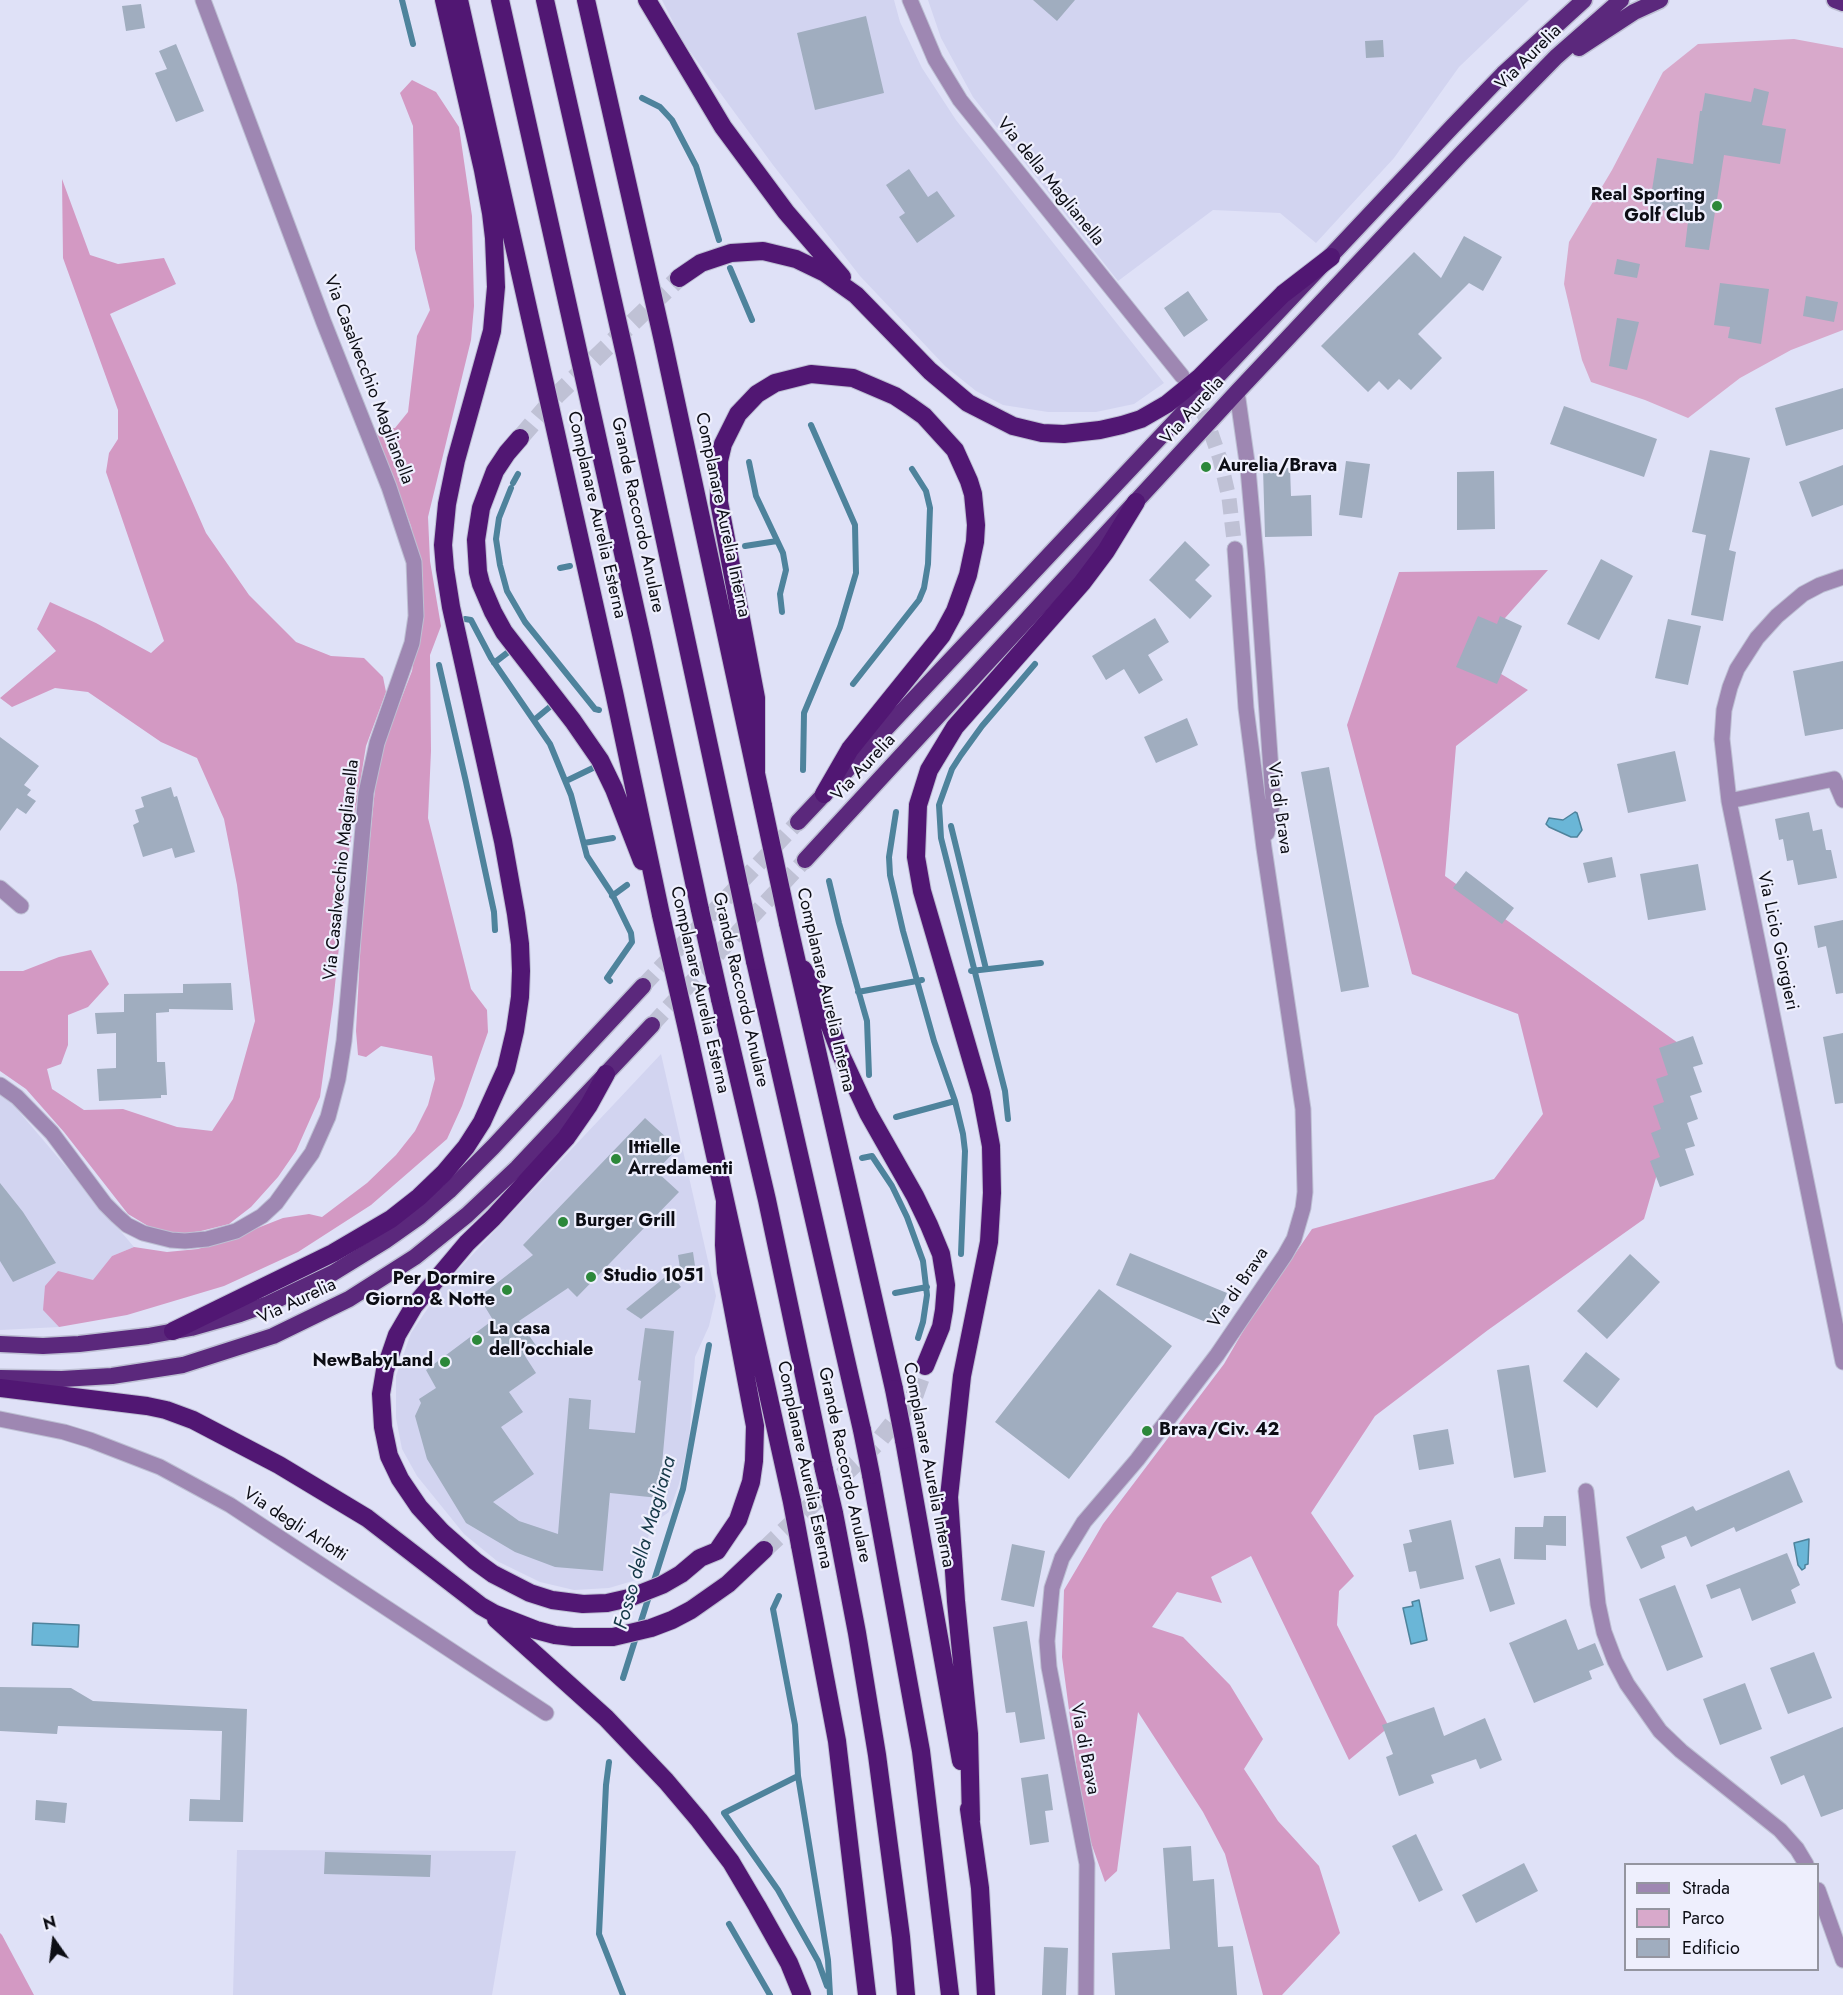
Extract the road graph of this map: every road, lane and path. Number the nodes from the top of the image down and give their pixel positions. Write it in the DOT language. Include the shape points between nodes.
graph roads {
  1 [pos="203,0"];
  2 [pos="444,0"];
  3 [pos="459,0"];
  4 [pos="500,0"];
  5 [pos="546,0"];
  6 [pos="586,0"];
  7 [pos="647,0"];
  8 [pos="910,0"];
  9 [pos="1575,0"];
  10 [pos="1584,0"];
  11 [pos="1621,0"];
  12 [pos="1660,0"];
  13 [pos="1834,0"];
  14 [pos="1843,3"];
  15 [pos="1554,26"];
  16 [pos="1536,77"];
  17 [pos="1331,257"];
  18 [pos="679,278"];
  19 [pos="856,295"];
  20 [pos="1182,376"];
  21 [pos="1237,392"];
  22 [pos="520,438"];
  23 [pos="1137,502"];
  24 [pos="1235,549"];
  25 [pos="1843,577"];
  26 [pos="756,772"];
  27 [pos="824,794"];
  28 [pos="1843,800"];
  29 [pos="1729,801"];
  30 [pos="798,822"];
  31 [pos="1264,848"];
  32 [pos="806,860"];
  33 [pos="0,888"];
  34 [pos="656,891"];
  35 [pos="21,906"];
  36 [pos="795,954"];
  37 [pos="643,986"];
  38 [pos="652,1025"];
  39 [pos="606,1074"];
  40 [pos="0,1085"];
  41 [pos="725,1202"];
  42 [pos="173,1331"];
  43 [pos="0,1344"];
  44 [pos="1843,1362"];
  45 [pos="925,1366"];
  46 [pos="0,1378"];
  47 [pos="0,1388"];
  48 [pos="0,1419"];
  49 [pos="1586,1491"];
  50 [pos="764,1550"];
  51 [pos="481,1606"];
  52 [pos="546,1713"];
  53 [pos="971,1820"];
  54 [pos="1805,1863"];
  55 [pos="1819,1893"];
  56 [pos="1843,1960"];
  57 [pos="802,1995"];
  58 [pos="867,1995"];
  59 [pos="906,1995"];
  60 [pos="950,1995"];
  61 [pos="986,1995"];
  62 [pos="1086,1995"];
  1 -- 40 [label="street, Via Casalvecchio Maglianella" via="414,562 416,616 412,643 376,743 366,793 338,1079 328,1117 312,1153 276,1203 236,1231 185,1241 158,1237 127,1225 105,1204 45,1125"];
  2 -- 42 [label="highway" via="491,213 496,287 492,331 456,460 443,545 451,607 503,841 520,944 520,997 515,1031 506,1069 482,1122 466,1147 419,1197 340,1250"];
  3 -- 34 [label="highway, Complanare Aurelia Esterna"];
  4 -- 59 [label="highway, Grande Raccordo Anulare, bridge" via="834,1513 877,1755"];
  5 -- 60 [label="highway, Grande Raccordo Anulare, bridge" via="755,961 862,1430 921,1751"];
  6 -- 26 [label="highway, Complanare Aurelia Interna"];
  7 -- 19 [label="highway" via="723,127 786,212"];
  8 -- 20 [label="street, Via della Maglianella" via="935,59 960,100"];
  9 -- 15 [label="highway"];
  10 -- 15 [label="highway, Via Aurelia"];
  11 -- 16 [label="highway, Via Aurelia"];
  12 -- 16 [label="highway" via="1610,26"];
  13 -- 14 [label="highway"];
  15 -- 17 [label="highway, Via Aurelia" via="1474,104"];
  16 -- 21 [label="highway, Via Aurelia"];
  17 -- 19 [label="highway" via="1283,294 1199,378 1167,404 1141,419 1084,433 1042,433 1013,426 968,403 930,371"];
  17 -- 27 [label="highway, Via Aurelia"];
  18 -- 19 [label="highway" via="701,263 731,253 763,251 813,267"];
  21 -- 23 [label="highway, Via Aurelia"];
  21 -- 31 [label="street" via="1257,570 1273,799"];
  22 -- 34 [label="highway" via="495,471 481,508 476,540 481,584 504,632 600,760"];
  23 -- 32 [label="highway, Via Aurelia"];
  23 -- 53 [label="highway" via="1082,583 955,727 929,770 918,805 920,880 981,1093 992,1163 989,1242 962,1376 949,1497 969,1734"];
  24 -- 31 [label="street, Via di Brava" via="1246,708"];
  25 -- 29 [label="street, Via Licio Giorgieri" via="1820,585 1788,606 1757,638 1737,669 1722,719"];
  26 -- 27 [label="highway" via="756,698 719,502 723,444 738,414 757,394 775,383 812,374 853,378 896,396 924,416 955,450 973,494 976,533 969,575 942,635 850,749"];
  26 -- 36 [label="highway, Complanare Aurelia Interna, bridge"];
  27 -- 30 [label="highway, Via Aurelia"];
  28 -- 29 [label="street" via="1834,779"];
  29 -- 44 [label="street, Via Licio Giorgieri"];
  31 -- 62 [label="street, Via di Brava" via="1303,1109 1305,1192 1294,1239 1217,1355 1078,1531 1062,1558 1052,1588 1049,1667 1087,1864"];
  33 -- 35 [label="street"];
  34 -- 41 [label="highway, Complanare Aurelia Esterna, bridge"];
  36 -- 45 [label="highway" via="822,1005 868,1113 925,1215 941,1254 946,1285 944,1310"];
  36 -- 53 [label="highway, Complanare Aurelia Interna, bridge" via="894,1389"];
  37 -- 42 [label="highway, Via Aurelia" via="493,1147 419,1217 359,1257 287,1296 240,1314"];
  38 -- 39 [label="highway, Via Aurelia"];
  39 -- 41 [label="highway" via="566,1138 414,1306 397,1335 383,1380 385,1441 400,1479 419,1507 457,1546 493,1574 530,1593 562,1602 607,1603 629,1598 681,1574 700,1558 717,1551 738,1520 754,1461 755,1426 726,1272"];
  39 -- 46 [label="highway, Via Aurelia" via="518,1168 451,1228 403,1265 319,1315 256,1342 163,1369 90,1378"];
  41 -- 58 [label="highway, Complanare Aurelia Esterna, bridge" via="792,1502 837,1741"];
  42 -- 43 [label="highway, Via Aurelia" via="79,1344"];
  47 -- 51 [label="highway" via="147,1406 193,1420 367,1518"];
  48 -- 52 [label="street, Via degli Arlotti" via="90,1440 160,1467 230,1505"];
  49 -- 54 [label="street" via="1604,1632 1627,1684 1660,1731 1780,1830"];
  50 -- 51 [label="highway" via="728,1584 691,1610 651,1628 613,1637 573,1637 536,1630"];
  51 -- 57 [label="highway" via="606,1718 673,1788 731,1862 789,1963"];
  53 -- 61 [label="highway, Complanare Aurelia Interna" via="980,1888"];
  55 -- 56 [label="street"];
}
